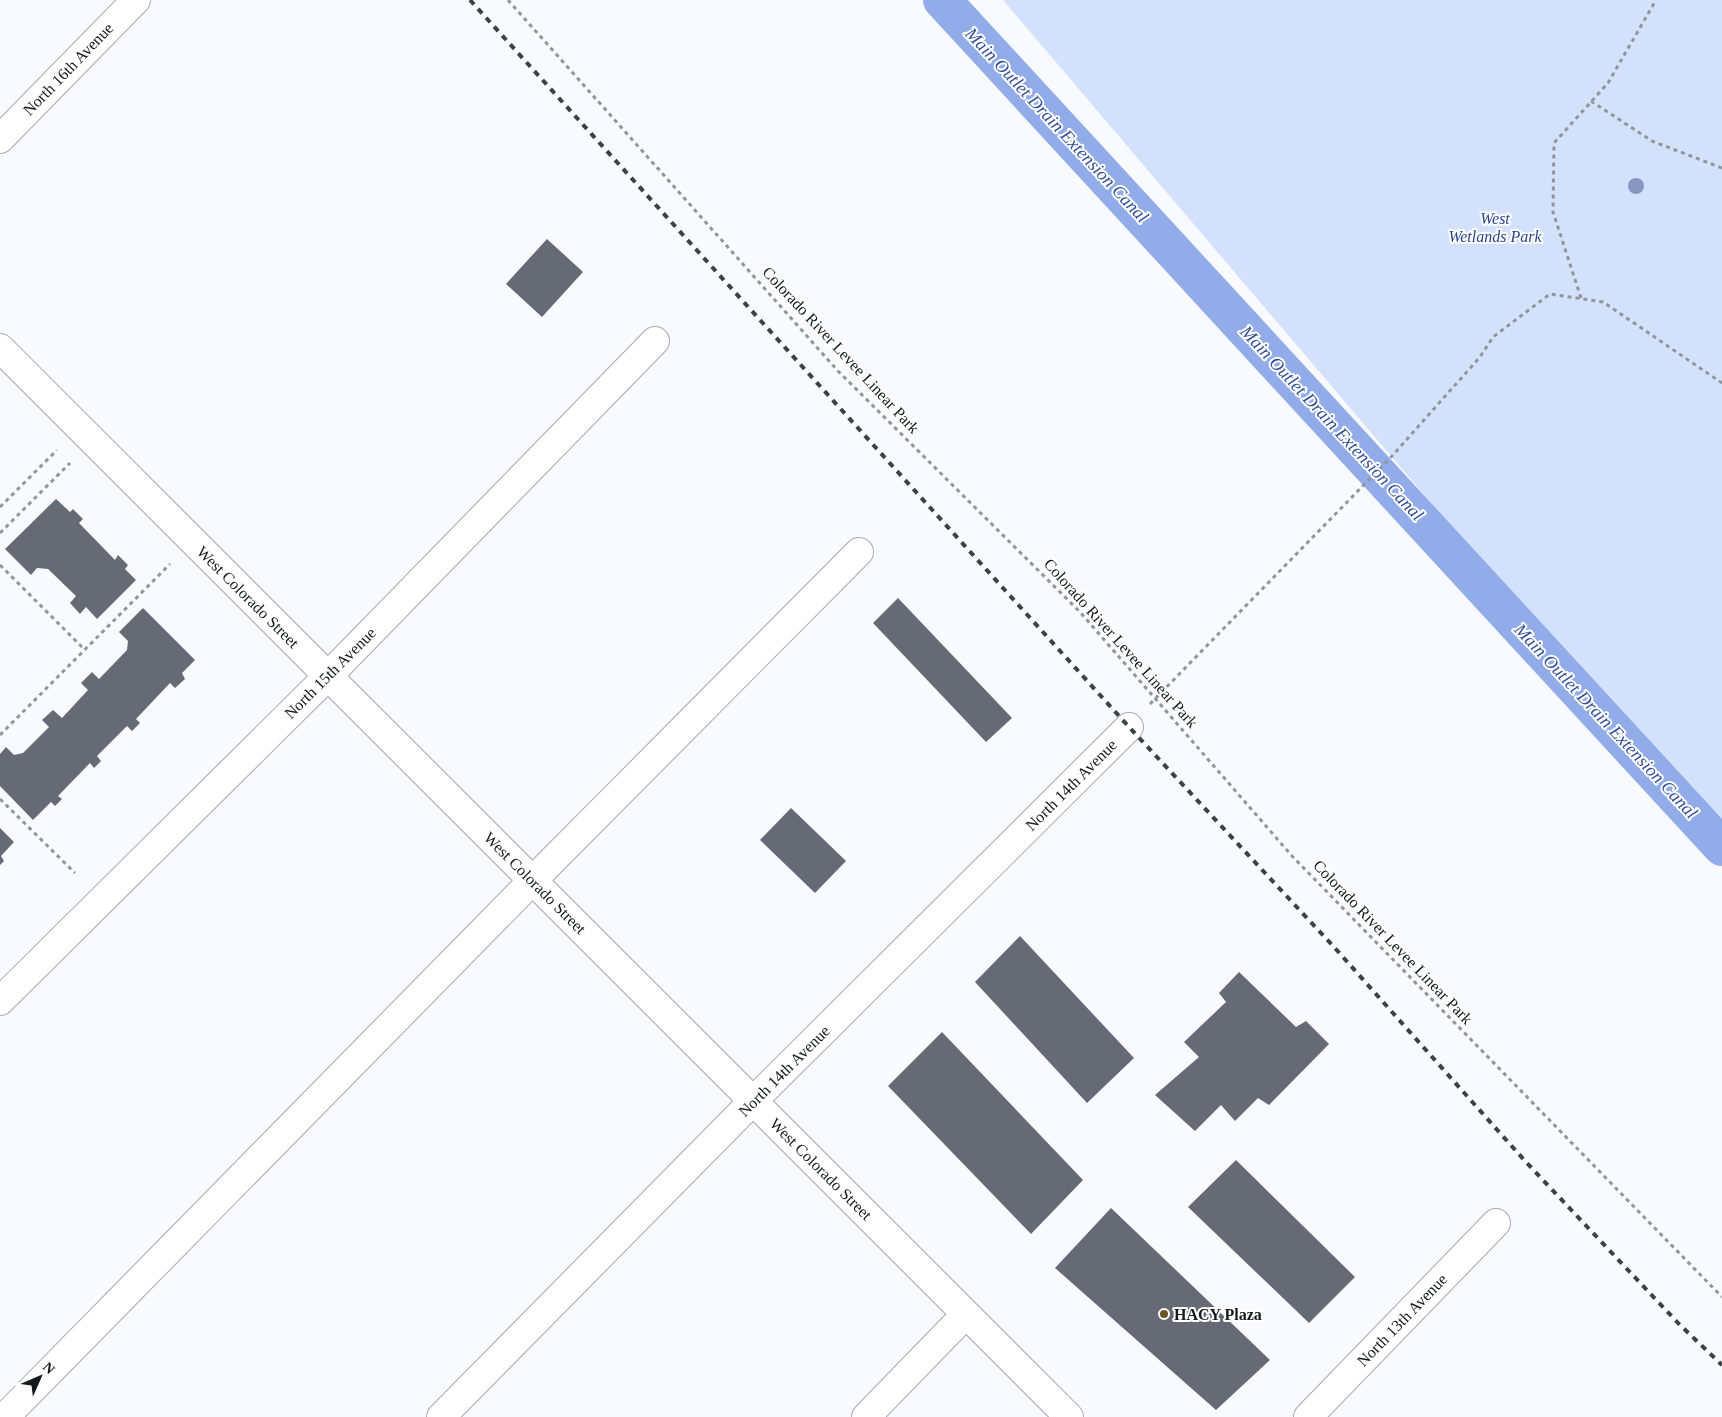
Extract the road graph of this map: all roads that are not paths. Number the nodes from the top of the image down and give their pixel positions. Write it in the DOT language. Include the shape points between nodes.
graph roads {
  1 [pos="136,0"];
  2 [pos="0,138"];
  3 [pos="656,341"];
  4 [pos="0,348"];
  5 [pos="859,552"];
  6 [pos="328,676"];
  7 [pos="1129,726"];
  8 [pos="532,881"];
  9 [pos="0,1000"];
  10 [pos="753,1101"];
  11 [pos="1496,1223"];
  12 [pos="966,1314"];
  13 [pos="5,1417"];
  14 [pos="441,1417"];
  15 [pos="866,1417"];
  16 [pos="1069,1417"];
  17 [pos="1308,1417"];
  1 -- 2 [label="street, North 16th Avenue"];
  3 -- 6 [label="street, North 15th Avenue"];
  4 -- 6 [label="street, West Colorado Street"];
  5 -- 8 [label="street"];
  6 -- 8 [label="street, West Colorado Street"];
  6 -- 9 [label="street, North 15th Avenue"];
  7 -- 10 [label="street, North 14th Avenue"];
  8 -- 10 [label="street, West Colorado Street"];
  8 -- 13 [label="street"];
  10 -- 12 [label="street, West Colorado Street"];
  10 -- 14 [label="street, North 14th Avenue"];
  11 -- 17 [label="street, North 13th Avenue"];
  12 -- 15 [label="street"];
  12 -- 16 [label="street, West Colorado Street"];
}
